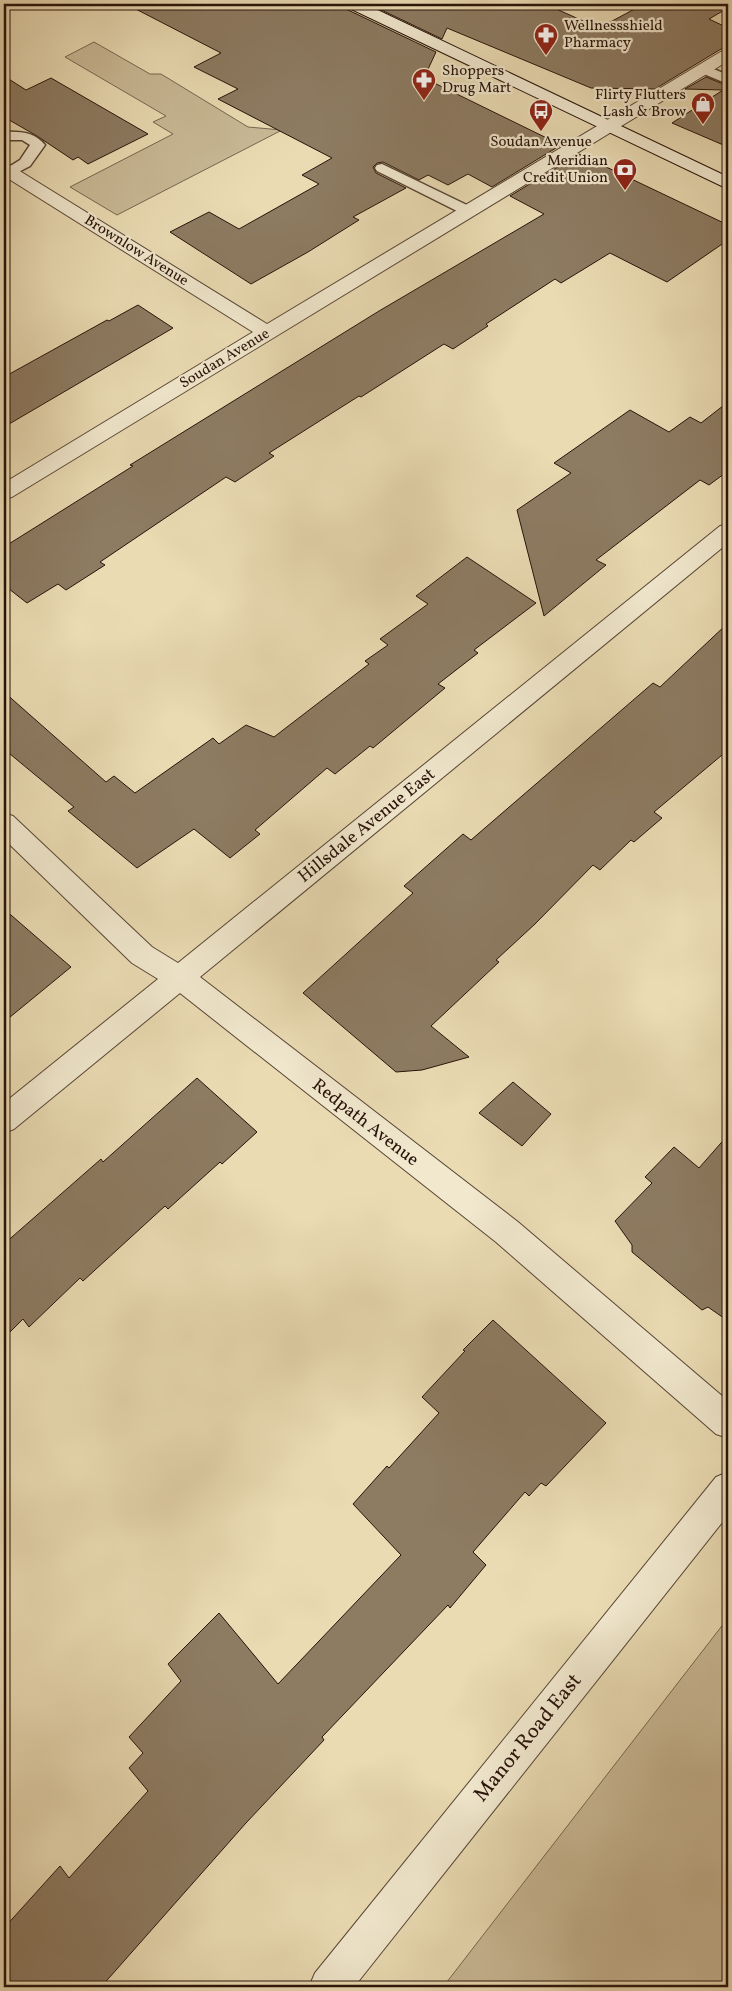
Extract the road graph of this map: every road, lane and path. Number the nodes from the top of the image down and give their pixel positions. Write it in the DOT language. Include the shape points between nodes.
graph roads {
  1 [pos="353,4"];
  2 [pos="728,54"];
  3 [pos="704,69"];
  4 [pos="728,80"];
  5 [pos="606,127"];
  6 [pos="4,136"];
  7 [pos="382,168"];
  8 [pos="7,171"];
  9 [pos="728,184"];
  10 [pos="468,211"];
  11 [pos="268,333"];
  12 [pos="4,492"];
  13 [pos="728,531"];
  14 [pos="4,823"];
  15 [pos="180,977"];
  16 [pos="4,1120"];
  17 [pos="728,1422"];
  18 [pos="728,1488"];
  19 [pos="329,1987"];
  1 -- 5 [label="street"];
  2 -- 3 [label="street, Soudan Avenue"];
  3 -- 4 [label="lane"];
  3 -- 5 [label="street, Soudan Avenue"];
  5 -- 9 [label="street"];
  5 -- 10 [label="street, Soudan Avenue"];
  6 -- 8 [label="lane" via="19,135 34,139 38,145 25,162"];
  7 -- 10 [label="lane"];
  8 -- 11 [label="street, Brownlow Avenue"];
  10 -- 11 [label="street, Soudan Avenue"];
  11 -- 12 [label="street, Soudan Avenue"];
  13 -- 15 [label="street, Hillsdale Avenue East"];
  14 -- 15 [label="street, Redpath Avenue" via="142,955"];
  15 -- 16 [label="street, Hillsdale Avenue East"];
  15 -- 17 [label="street, Redpath Avenue" via="507,1232"];
  18 -- 19 [label="street, Manor Road East"];
}
